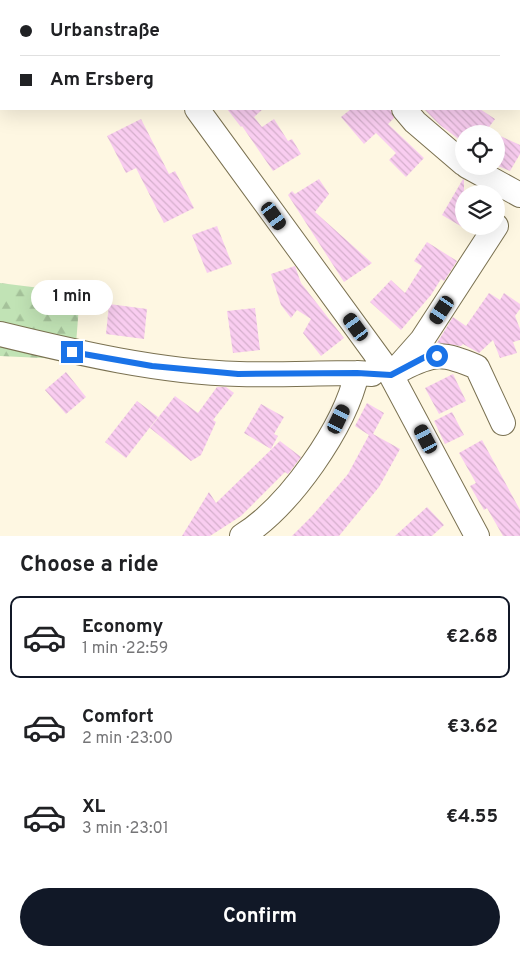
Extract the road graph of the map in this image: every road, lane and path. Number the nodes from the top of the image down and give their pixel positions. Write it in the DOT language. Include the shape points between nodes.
graph roads {
  1 [pos="198,110"];
  2 [pos="405,110"];
  3 [pos="455,156"];
  4 [pos="483,175"];
  5 [pos="518,194"];
  6 [pos="505,213"];
  7 [pos="490,235"];
  8 [pos="0,334"];
  9 [pos="357,373"];
  10 [pos="391,375"];
  11 [pos="504,423"];
  12 [pos="242,536"];
  13 [pos="477,536"];
  1 -- 10 [label="street"];
  2 -- 3 [label="street"];
  4 -- 5 [label="street"];
  5 -- 6 [label="street"];
  7 -- 10 [label="street" via="422,340"];
  8 -- 9 [label="street" via="72,352 152,366 238,374"];
  9 -- 10 [label="street"];
  9 -- 12 [label="street" via="354,389 331,434 294,490 257,527"];
  10 -- 11 [label="street" via="425,357 450,356 477,367"];
  10 -- 13 [label="street"];
}
